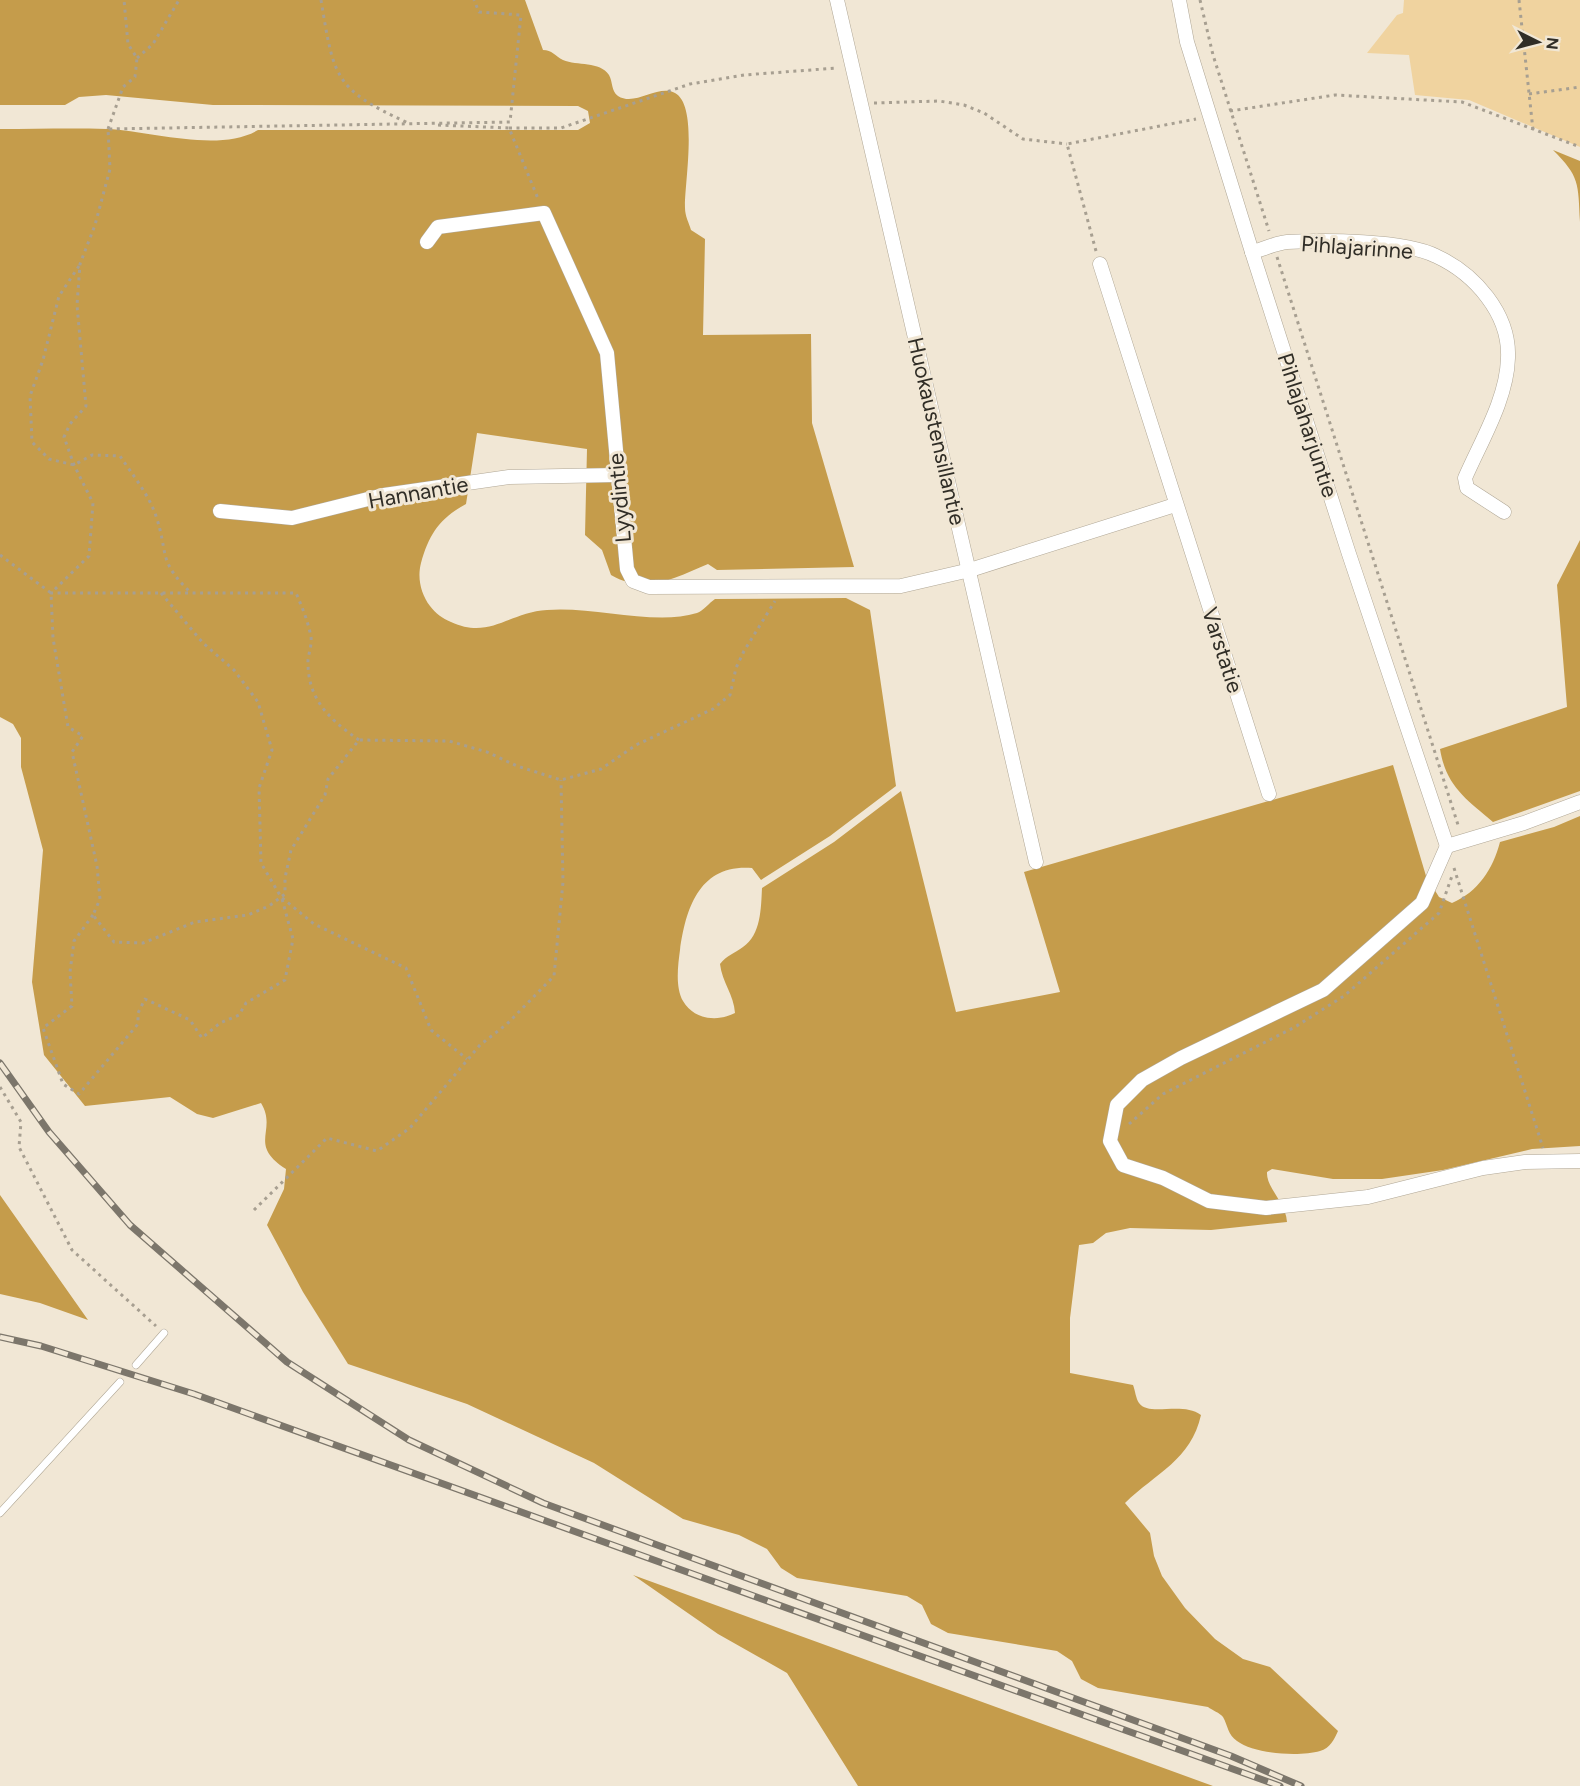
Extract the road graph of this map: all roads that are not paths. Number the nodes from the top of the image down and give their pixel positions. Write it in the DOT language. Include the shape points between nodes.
graph roads {
  1 [pos="837,0"];
  2 [pos="1179,0"];
  3 [pos="427,242"];
  4 [pos="1252,252"];
  5 [pos="1100,264"];
  6 [pos="617,475"];
  7 [pos="1175,505"];
  8 [pos="220,512"];
  9 [pos="1504,512"];
  10 [pos="970,570"];
  11 [pos="1269,794"];
  12 [pos="1580,802"];
  13 [pos="1447,846"];
  14 [pos="1036,862"];
  15 [pos="1580,1161"];
  16 [pos="164,1334"];
  17 [pos="136,1365"];
  18 [pos="120,1382"];
  19 [pos="0,1513"];
  1 -- 10 [label="street, Huokaustensillantie"];
  2 -- 4 [label="street, Pihlajaharjuntie" via="1187,42"];
  3 -- 6 [label="street, Lyydintie" via="438,226 544,213 607,353"];
  4 -- 9 [label="street, Pihlajarinne" via="1286,242 1417,249 1436,255 1474,281 1503,324 1508,360 1495,408 1465,478 1467,488"];
  4 -- 13 [label="street, Pihlajaharjuntie"];
  5 -- 7 [label="street, Varstatie"];
  6 -- 8 [label="street, Hannantie" via="509,477 384,495 292,518"];
  6 -- 10 [label="street, Lyydintie" via="627,569 633,581 649,587 901,586"];
  7 -- 10 [label="street"];
  7 -- 11 [label="street, Varstatie"];
  10 -- 14 [label="street, Huokaustensillantie"];
  12 -- 13 [label="street" via="1524,824"];
  13 -- 15 [label="street" via="1422,903 1323,990 1142,1080 1117,1105 1110,1141 1123,1165 1163,1178 1209,1201 1266,1208 1368,1197 1483,1168"];
  16 -- 17 [label="lane"];
  18 -- 19 [label="lane"];
}
